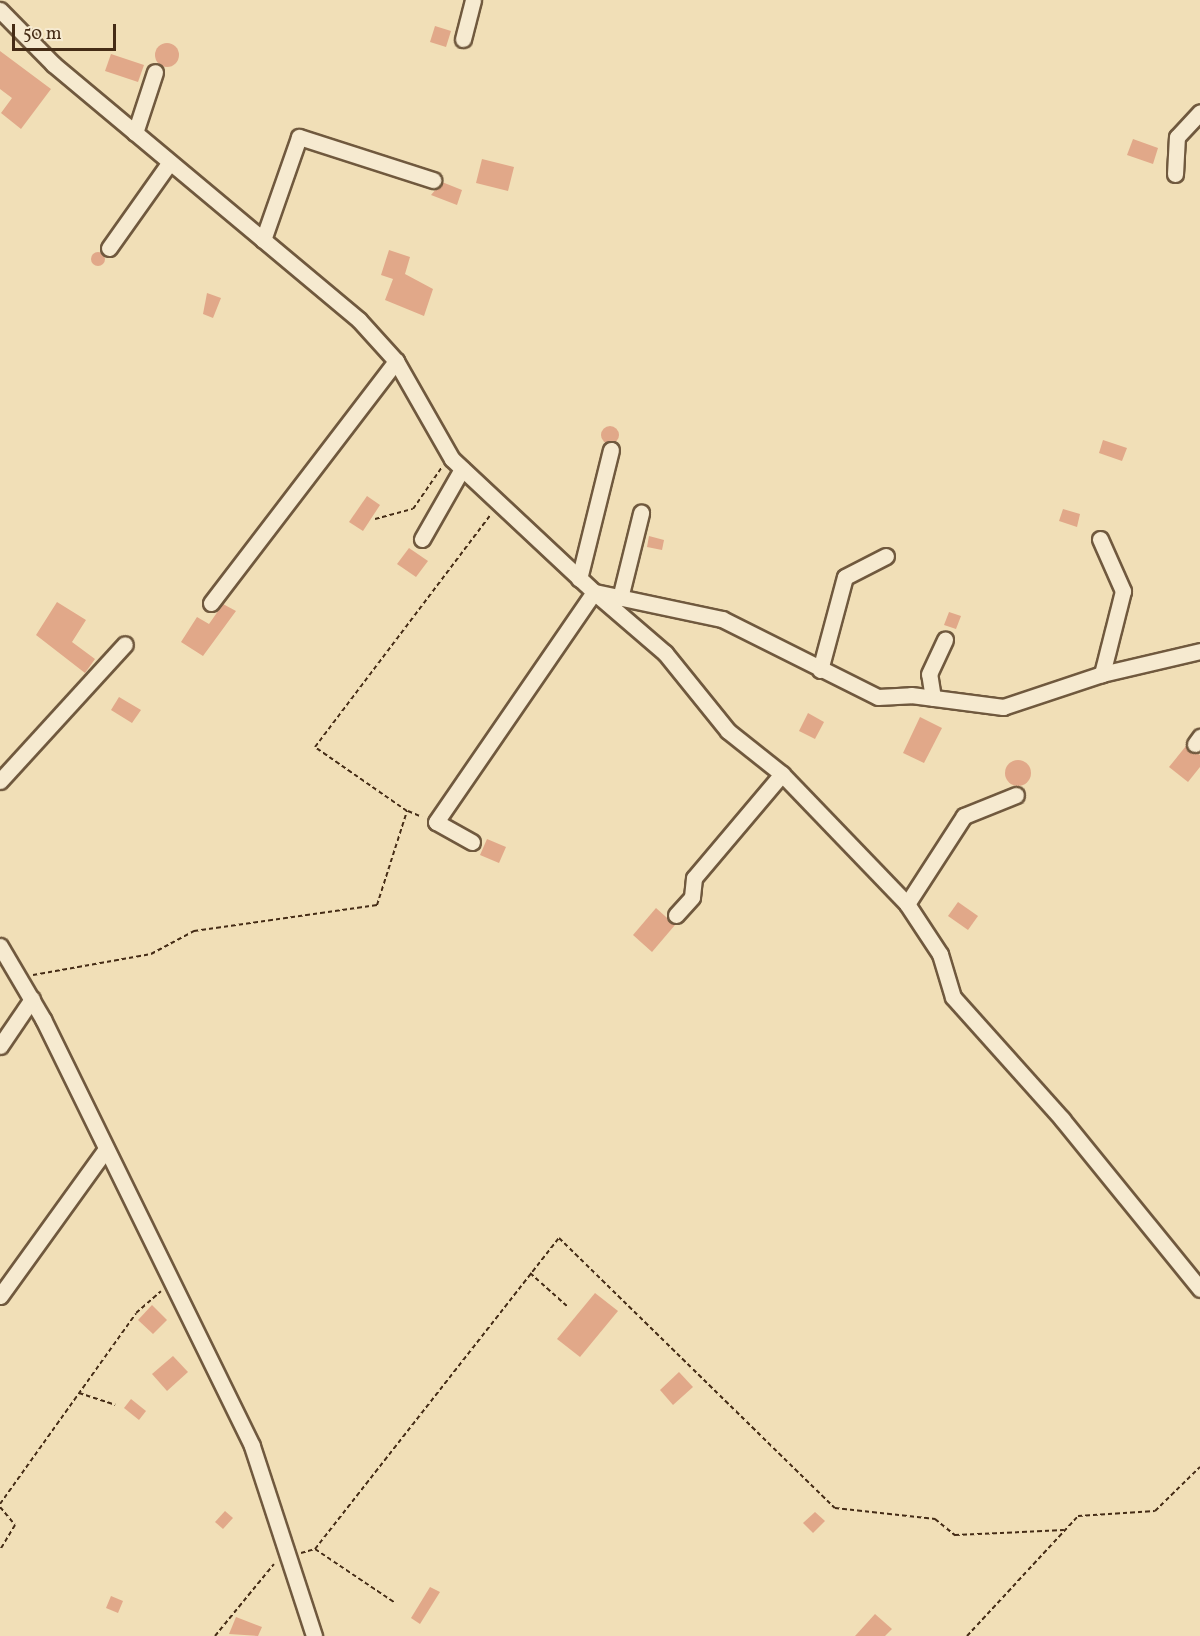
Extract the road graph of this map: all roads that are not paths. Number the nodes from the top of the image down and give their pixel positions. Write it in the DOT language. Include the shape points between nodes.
graph roads {
  1 [pos="473,0"];
  2 [pos="0,10"];
  3 [pos="463,39"];
  4 [pos="155,72"];
  5 [pos="1200,112"];
  6 [pos="135,133"];
  7 [pos="170,162"];
  8 [pos="1175,174"];
  9 [pos="433,180"];
  10 [pos="263,240"];
  11 [pos="109,248"];
  12 [pos="396,361"];
  13 [pos="611,450"];
  14 [pos="462,468"];
  15 [pos="641,513"];
  16 [pos="422,538"];
  17 [pos="1100,539"];
  18 [pos="886,556"];
  19 [pos="579,579"];
  20 [pos="594,592"];
  21 [pos="620,598"];
  22 [pos="211,603"];
  23 [pos="945,640"];
  24 [pos="125,644"];
  25 [pos="1200,651"];
  26 [pos="820,670"];
  27 [pos="1102,674"];
  28 [pos="933,698"];
  29 [pos="782,774"];
  30 [pos="0,781"];
  31 [pos="1016,795"];
  32 [pos="472,842"];
  33 [pos="908,904"];
  34 [pos="676,915"];
  35 [pos="0,946"];
  36 [pos="32,999"];
  37 [pos="0,1046"];
  38 [pos="106,1149"];
  39 [pos="1194,1277"];
  40 [pos="1200,1289"];
  41 [pos="0,1295"];
  42 [pos="314,1636"];
  1 -- 3 [label="street"];
  2 -- 6 [label="street" via="53,64"];
  4 -- 6 [label="street"];
  5 -- 8 [label="street" via="1177,137"];
  6 -- 7 [label="street"];
  7 -- 10 [label="street"];
  7 -- 11 [label="street"];
  9 -- 10 [label="street" via="299,137"];
  10 -- 12 [label="street" via="359,320"];
  12 -- 14 [label="street" via="450,455"];
  12 -- 22 [label="street"];
  13 -- 19 [label="street"];
  14 -- 16 [label="street"];
  14 -- 19 [label="street"];
  15 -- 21 [label="street"];
  17 -- 27 [label="street" via="1123,591"];
  18 -- 26 [label="street" via="845,577"];
  19 -- 20 [label="street"];
  20 -- 21 [label="street"];
  20 -- 29 [label="street" via="665,653 728,731"];
  20 -- 32 [label="street" via="436,822"];
  21 -- 26 [label="street" via="722,619"];
  23 -- 28 [label="street" via="929,674"];
  24 -- 30 [label="street"];
  25 -- 27 [label="street"];
  26 -- 28 [label="street" via="878,697"];
  27 -- 28 [label="street" via="1003,707"];
  29 -- 33 [label="street"];
  29 -- 34 [label="street" via="694,878 692,897"];
  31 -- 33 [label="street" via="964,816"];
  33 -- 39 [label="street" via="940,954 953,997 1062,1119"];
  35 -- 36 [label="street"];
  36 -- 37 [label="street"];
  36 -- 38 [label="street"];
  38 -- 41 [label="street"];
  38 -- 42 [label="street" via="252,1446"];
  39 -- 40 [label="street"];
}
